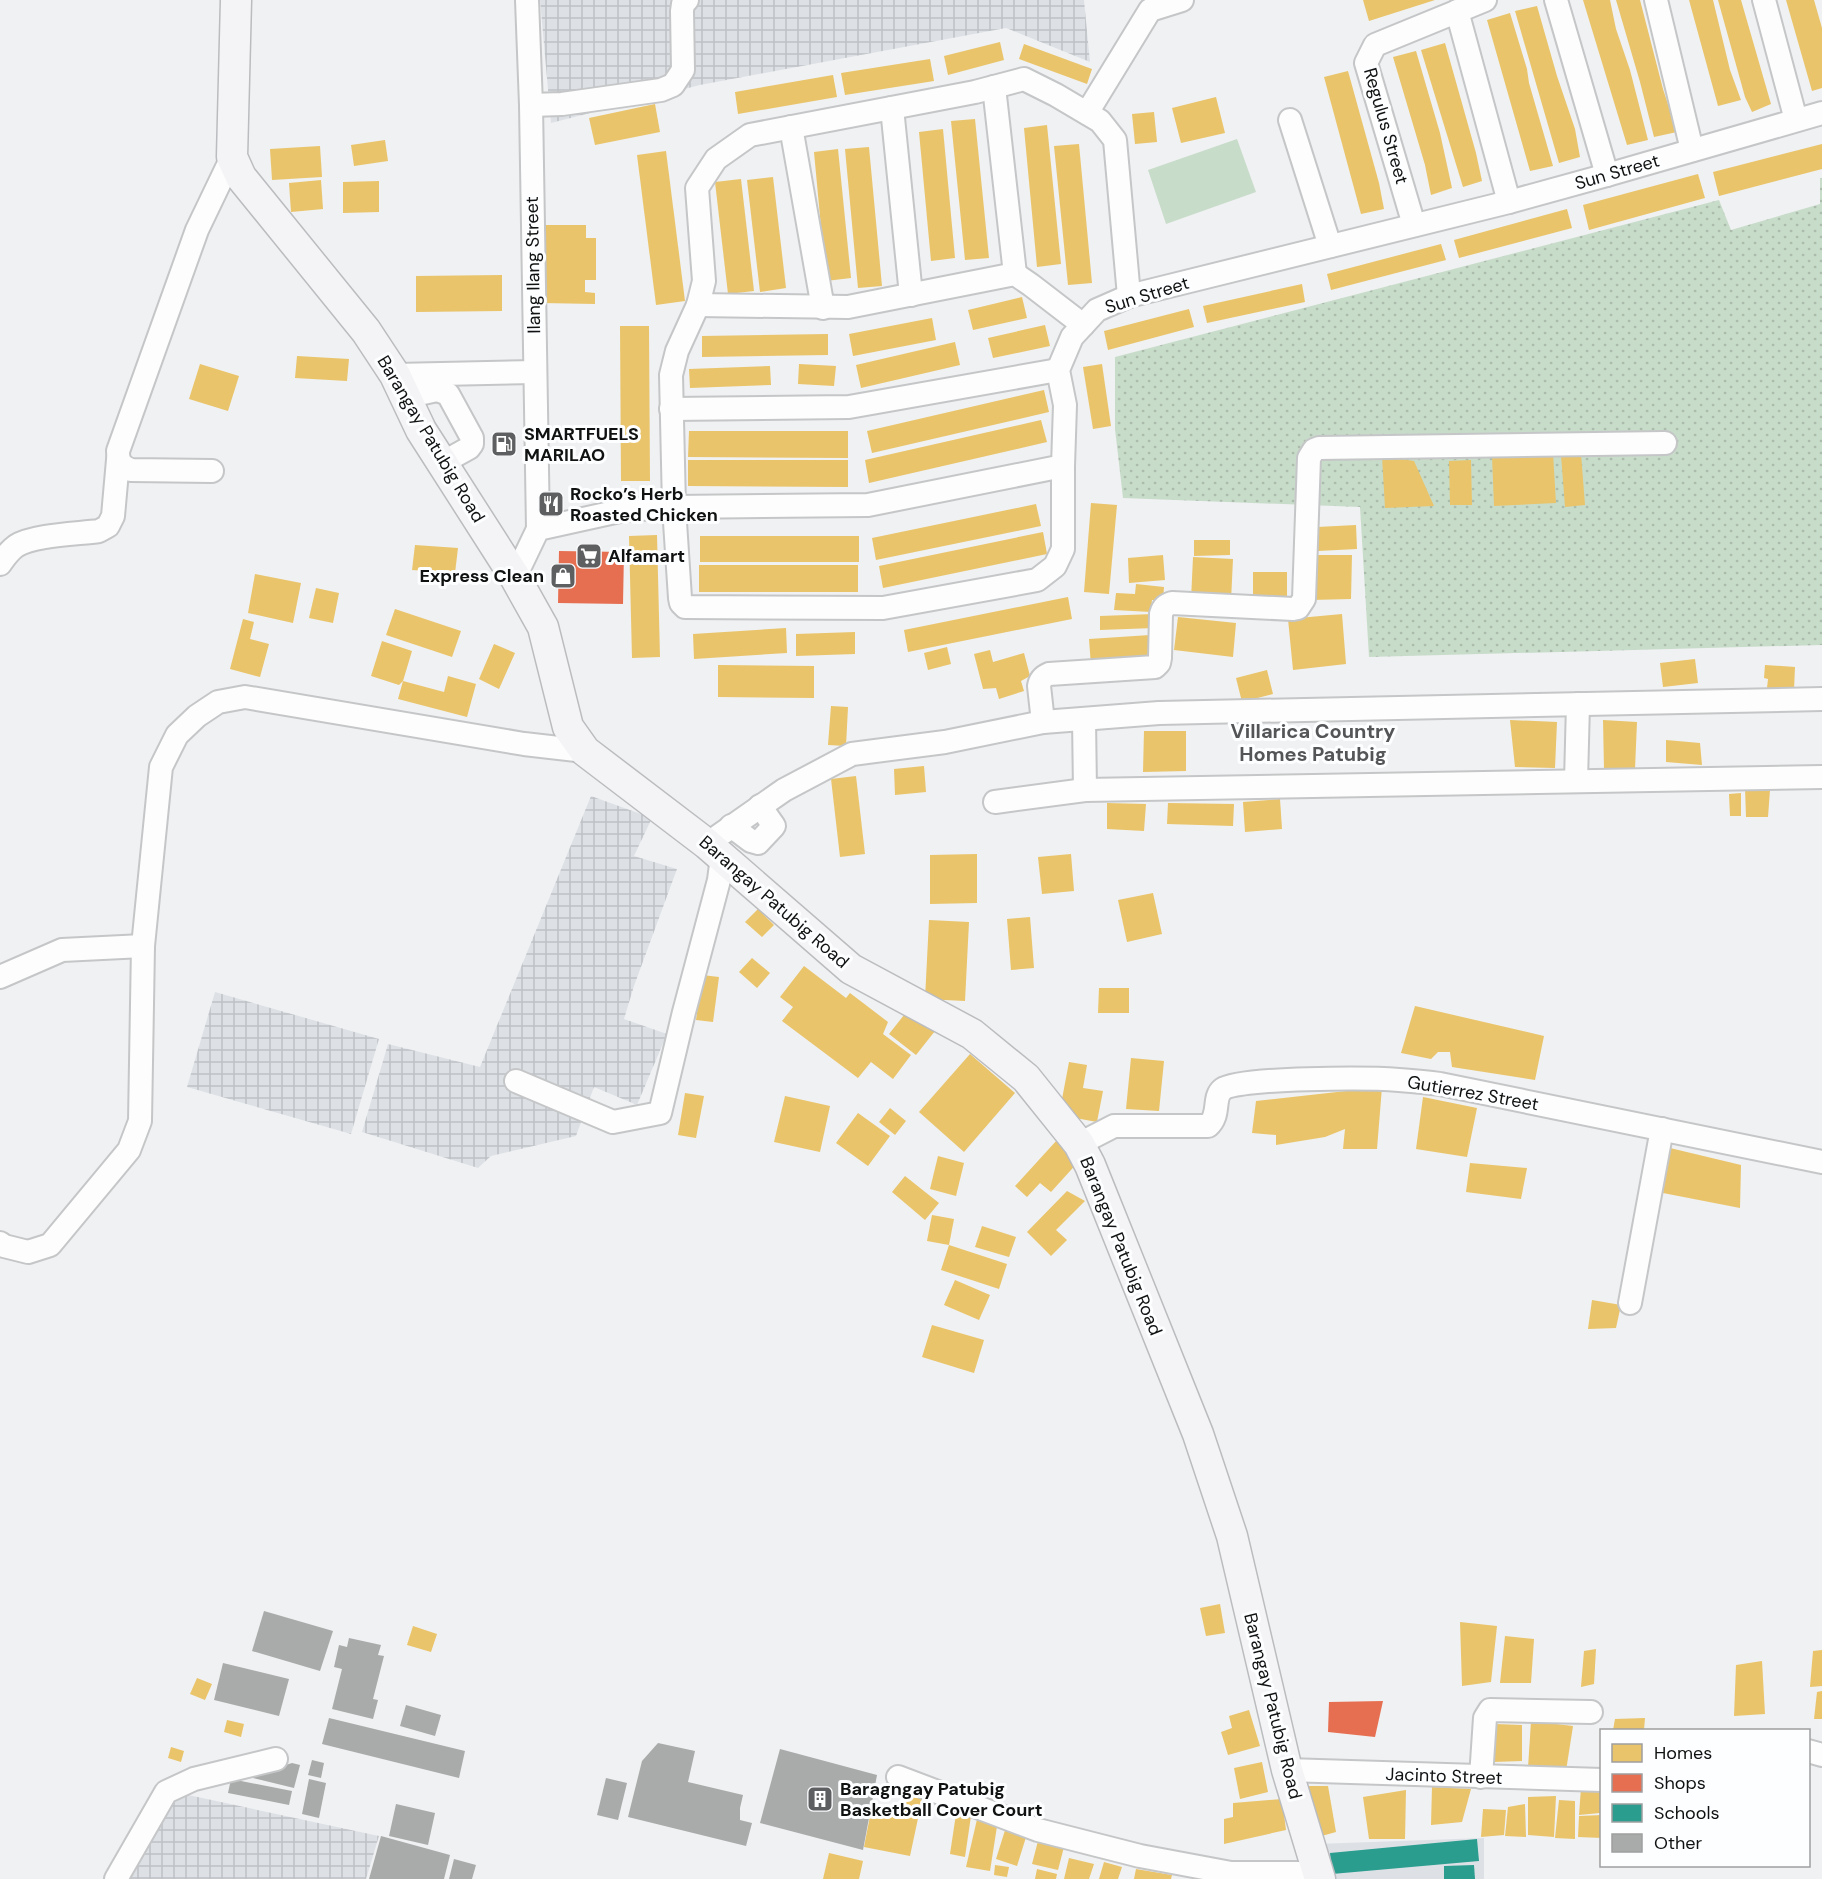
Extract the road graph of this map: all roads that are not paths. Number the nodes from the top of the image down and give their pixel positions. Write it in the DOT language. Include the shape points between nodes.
graph roads {
  1 [pos="236,0"];
  2 [pos="527,0"];
  3 [pos="687,0"];
  4 [pos="1182,0"];
  5 [pos="1485,0"];
  6 [pos="1556,0"];
  7 [pos="1656,0"];
  8 [pos="1764,0"];
  9 [pos="1150,5"];
  10 [pos="1458,11"];
  11 [pos="994,87"];
  12 [pos="531,105"];
  13 [pos="892,108"];
  14 [pos="1087,113"];
  15 [pos="1822,113"];
  16 [pos="1290,120"];
  17 [pos="1796,120"];
  18 [pos="791,127"];
  19 [pos="1692,150"];
  20 [pos="232,157"];
  21 [pos="1607,176"];
  22 [pos="1509,202"];
  23 [pos="1414,225"];
  24 [pos="1330,246"];
  25 [pos="1015,274"];
  26 [pos="911,295"];
  27 [pos="1129,296"];
  28 [pos="698,305"];
  29 [pos="824,308"];
  30 [pos="1083,325"];
  31 [pos="1058,370"];
  32 [pos="535,372"];
  33 [pos="400,386"];
  34 [pos="671,409"];
  35 [pos="1665,443"];
  36 [pos="118,460"];
  37 [pos="442,463"];
  38 [pos="1063,466"];
  39 [pos="212,471"];
  40 [pos="674,507"];
  41 [pos="538,529"];
  42 [pos="0,564"];
  43 [pos="515,577"];
  44 [pos="1822,699"];
  45 [pos="1578,704"];
  46 [pos="1083,719"];
  47 [pos="1043,722"];
  48 [pos="585,751"];
  49 [pos="1822,777"];
  50 [pos="1576,781"];
  51 [pos="1084,790"];
  52 [pos="995,802"];
  53 [pos="714,850"];
  54 [pos="142,946"];
  55 [pos="0,977"];
  56 [pos="516,1081"];
  57 [pos="1662,1130"];
  58 [pos="1079,1144"];
  59 [pos="1822,1162"];
  60 [pos="0,1243"];
  61 [pos="1630,1303"];
  62 [pos="1591,1712"];
  63 [pos="276,1759"];
  64 [pos="1287,1770"];
  65 [pos="898,1777"];
  66 [pos="1480,1777"];
  67 [pos="1600,1780"];
  68 [pos="1319,1876"];
  69 [pos="116,1879"];
  1 -- 20 [label="main road, Barangay Patubig Road"];
  2 -- 12 [label="street, Ilang Ilang Street"];
  3 -- 12 [label="street" via="682,12 683,70 673,85 662,90"];
  4 -- 9 [label="street"];
  5 -- 10 [label="street, Regulus Street"];
  6 -- 21 [label="street"];
  7 -- 19 [label="street"];
  8 -- 17 [label="street"];
  9 -- 14 [label="street"];
  10 -- 22 [label="street"];
  10 -- 23 [label="street, Regulus Street" via="1375,45 1366,63"];
  11 -- 13 [label="street"];
  11 -- 14 [label="street" via="1024,79"];
  11 -- 25 [label="street"];
  12 -- 32 [label="street, Ilang Ilang Street"];
  13 -- 18 [label="street"];
  13 -- 26 [label="street"];
  14 -- 27 [label="street" via="1100,121 1115,140"];
  15 -- 17 [label="street, Sun Street"];
  16 -- 24 [label="street"];
  17 -- 19 [label="street, Sun Street"];
  18 -- 28 [label="street" via="750,135 716,159 697,188 704,281"];
  18 -- 29 [label="street"];
  19 -- 21 [label="street, Sun Street"];
  20 -- 33 [label="main road, Barangay Patubig Road" via="241,177 366,331"];
  20 -- 36 [label="street" via="196,230"];
  21 -- 22 [label="street, Sun Street"];
  22 -- 23 [label="street, Sun Street"];
  23 -- 24 [label="street, Sun Street"];
  24 -- 27 [label="street, Sun Street"];
  25 -- 26 [label="street"];
  25 -- 30 [label="street"];
  26 -- 29 [label="street"];
  27 -- 30 [label="street, Sun Street" via="1097,310"];
  28 -- 29 [label="street"];
  28 -- 34 [label="street" via="677,351 671,375"];
  30 -- 31 [label="street, Sun Street" via="1072,337"];
  31 -- 34 [label="street" via="849,407"];
  31 -- 38 [label="street" via="1065,405"];
  32 -- 33 [label="street"];
  32 -- 41 [label="street, Ilang Ilang Street"];
  33 -- 37 [label="main road, Barangay Patubig Road"];
  33 -- 37 [label="street" via="448,394 472,438 469,448"];
  34 -- 40 [label="street"];
  35 -- 47 [label="street" via="1314,450 1309,458 1304,599 1298,608 1167,605 1161,614 1160,658 1155,667 1043,676 1039,686"];
  36 -- 39 [label="street" via="131,470"];
  36 -- 42 [label="street" via="108,526 99,531 29,540 9,551"];
  37 -- 43 [label="main road, Barangay Patubig Road"];
  38 -- 40 [label="street" via="868,505"];
  38 -- 40 [label="street" via="1063,549 1055,566 1037,580 883,608 685,607 680,598"];
  40 -- 41 [label="street" via="624,510"];
  41 -- 43 [label="street"];
  43 -- 48 [label="main road, Barangay Patubig Road" via="543,627 568,727"];
  44 -- 45 [label="street"];
  45 -- 46 [label="street" via="1159,713"];
  45 -- 50 [label="street"];
  46 -- 47 [label="street"];
  46 -- 51 [label="street"];
  47 -- 53 [label="street" via="945,742 852,754 784,790 731,826"];
  48 -- 53 [label="main road, Barangay Patubig Road"];
  48 -- 54 [label="street" via="245,697 218,702 177,735 161,767"];
  49 -- 50 [label="street"];
  50 -- 51 [label="street"];
  51 -- 52 [label="street"];
  53 -- 56 [label="street" via="719,880 660,1113 613,1122"];
  53 -- 58 [label="main road, Barangay Patubig Road" via="851,969 972,1034 1026,1078"];
  54 -- 55 [label="street" via="62,950"];
  54 -- 60 [label="street" via="140,1121 129,1150 50,1245 28,1252"];
  57 -- 58 [label="street, Gutierrez Street" via="1440,1084 1398,1080 1261,1080 1224,1089 1218,1098 1214,1122 1208,1126 1114,1126"];
  57 -- 59 [label="street, Gutierrez Street"];
  57 -- 61 [label="street"];
  58 -- 64 [label="main road, Barangay Patubig Road" via="1198,1434 1232,1536"];
  62 -- 66 [label="street" via="1490,1710 1485,1718"];
  63 -- 69 [label="street" via="194,1779 166,1792"];
  64 -- 66 [label="street, Jacinto Street"];
  64 -- 68 [label="main road, Barangay Patubig Road"];
  65 -- 68 [label="street" via="1038,1830 1140,1856 1231,1873"];
  66 -- 67 [label="street, Jacinto Street"];
}
